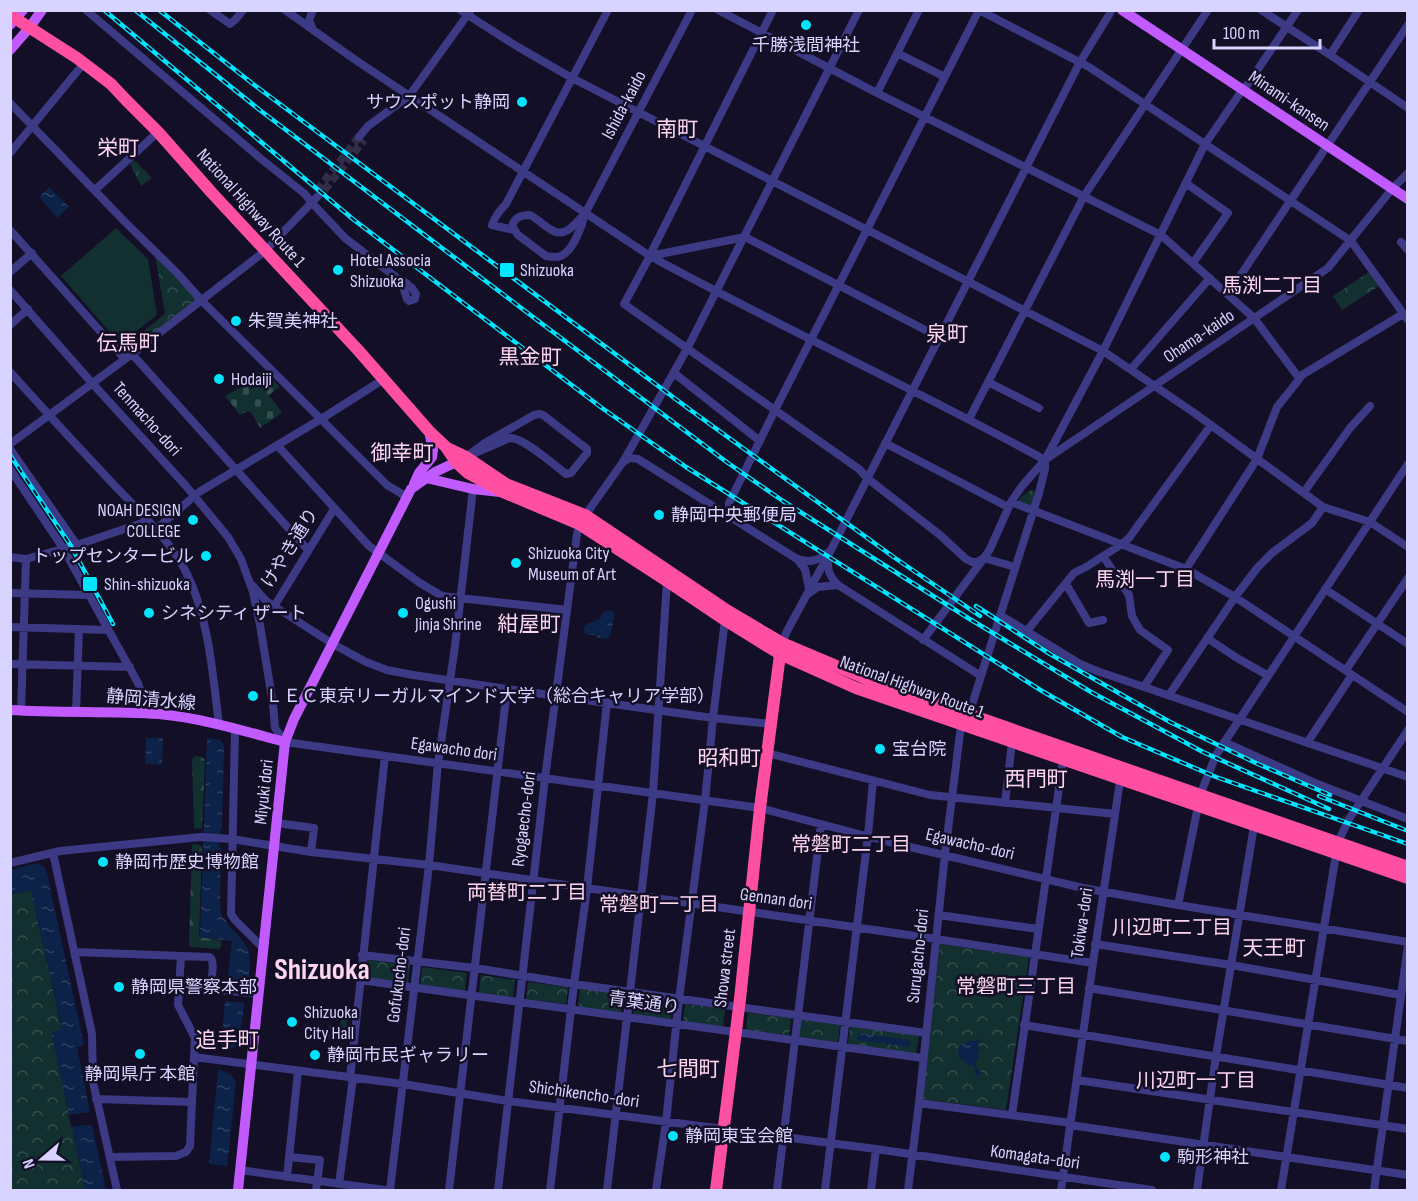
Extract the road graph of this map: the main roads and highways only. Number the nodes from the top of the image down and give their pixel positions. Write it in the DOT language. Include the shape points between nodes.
graph roads {
  1 [pos="42,10"];
  2 [pos="1122,10"];
  3 [pos="15,17"];
  4 [pos="30,27"];
  5 [pos="10,50"];
  6 [pos="1407,199"];
  7 [pos="429,431"];
  8 [pos="461,460"];
  9 [pos="426,478"];
  10 [pos="503,492"];
  11 [pos="409,493"];
  12 [pos="582,519"];
  13 [pos="781,648"];
  14 [pos="16,711"];
  15 [pos="965,719"];
  16 [pos="285,742"];
  17 [pos="1121,774"];
  18 [pos="1199,800"];
  19 [pos="1337,848"];
  20 [pos="1407,867"];
  21 [pos="1407,878"];
  22 [pos="238,1191"];
  23 [pos="716,1191"];
  1 -- 4 [label="main road"];
  2 -- 6 [label="main road, Minami-kansen"];
  3 -- 4 [label="highway, National Highway Route 1"];
  4 -- 5 [label="main road"];
  4 -- 7 [label="highway, National Highway Route 1" via="111,84"];
  7 -- 8 [label="highway, National Highway Route 1"];
  7 -- 11 [label="main road" via="432,457"];
  8 -- 9 [label="main road, Miyuki dori"];
  8 -- 10 [label="highway, National Highway Route 1" via="468,473"];
  8 -- 12 [label="highway, National Highway Route 1"];
  9 -- 10 [label="main road"];
  9 -- 11 [label="main road, Miyuki dori"];
  10 -- 12 [label="highway, National Highway Route 1"];
  11 -- 16 [label="main road, Miyuki dori"];
  12 -- 13 [label="highway, National Highway Route 1"];
  12 -- 13 [label="highway, National Highway Route 1" via="725,620"];
  13 -- 15 [label="highway, National Highway Route 1"];
  13 -- 23 [label="highway, Showa street"];
  14 -- 16 [label="main road, 静岡清水線" via="171,716"];
  15 -- 17 [label="highway, National Highway Route 1"];
  15 -- 17 [label="highway, National Highway Route 1" via="1012,742"];
  16 -- 22 [label="main road, Miyuki dori"];
  17 -- 18 [label="highway, National Highway Route 1"];
  18 -- 19 [label="highway, National Highway Route 1"];
  18 -- 19 [label="highway, National Highway Route 1" via="1254,826"];
  19 -- 20 [label="highway, National Highway Route 1"];
  19 -- 21 [label="highway, National Highway Route 1"];
}
